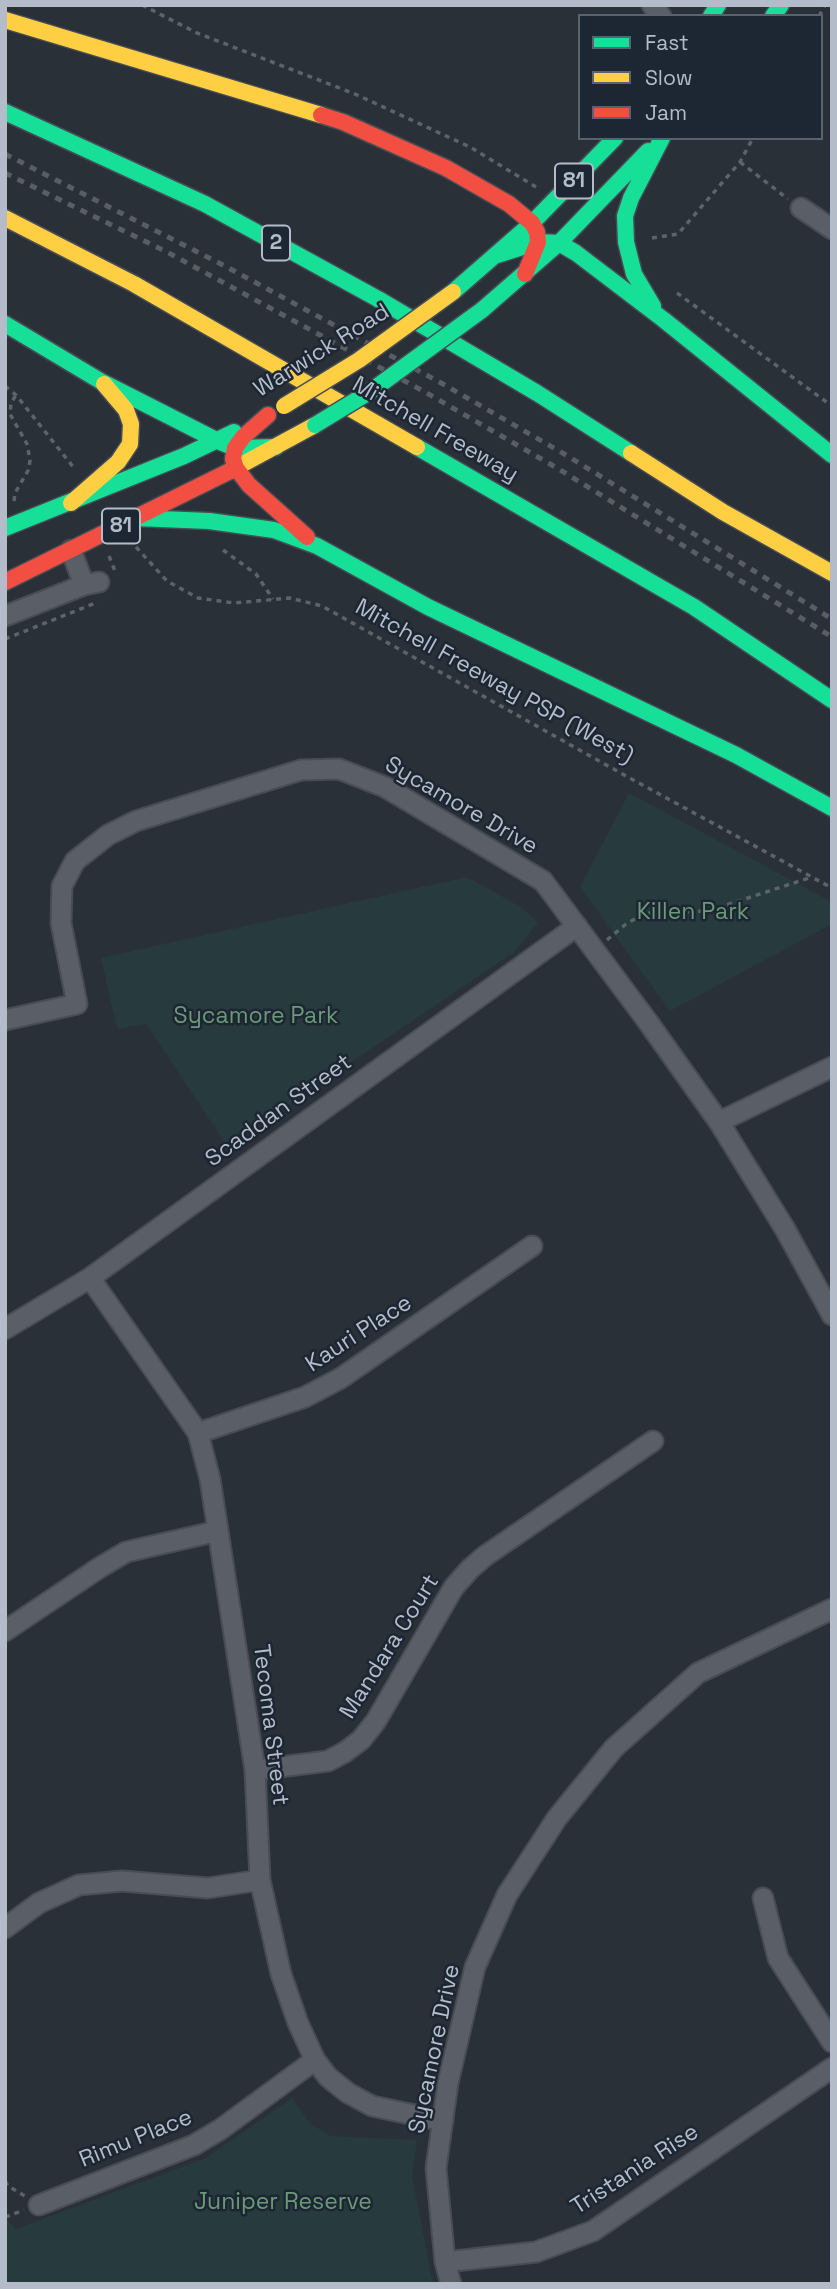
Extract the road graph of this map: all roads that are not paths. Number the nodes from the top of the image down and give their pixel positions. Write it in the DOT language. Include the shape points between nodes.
graph roads {
  1 [pos="5,20"];
  2 [pos="5,112"];
  3 [pos="613,140"];
  4 [pos="659,140"];
  5 [pos="660,140"];
  6 [pos="801,208"];
  7 [pos="5,218"];
  8 [pos="532,223"];
  9 [pos="832,229"];
  10 [pos="538,243"];
  11 [pos="559,243"];
  12 [pos="497,255"];
  13 [pos="525,274"];
  14 [pos="664,320"];
  15 [pos="5,324"];
  16 [pos="102,382"];
  17 [pos="268,415"];
  18 [pos="218,441"];
  19 [pos="276,447"];
  20 [pos="235,448"];
  21 [pos="832,455"];
  22 [pos="236,468"];
  23 [pos="71,503"];
  24 [pos="136,518"];
  25 [pos="5,528"];
  26 [pos="317,546"];
  27 [pos="71,550"];
  28 [pos="832,573"];
  29 [pos="5,582"];
  30 [pos="5,616"];
  31 [pos="832,700"];
  32 [pos="832,808"];
  33 [pos="577,926"];
  34 [pos="5,1020"];
  35 [pos="832,1067"];
  36 [pos="719,1122"];
  37 [pos="532,1246"];
  38 [pos="90,1278"];
  39 [pos="832,1315"];
  40 [pos="5,1329"];
  41 [pos="198,1433"];
  42 [pos="653,1441"];
  43 [pos="218,1531"];
  44 [pos="832,1609"];
  45 [pos="5,1631"];
  46 [pos="255,1770"];
  47 [pos="260,1880"];
  48 [pos="763,1898"];
  49 [pos="5,1928"];
  50 [pos="832,2042"];
  51 [pos="315,2060"];
  52 [pos="832,2068"];
  53 [pos="443,2121"];
  54 [pos="39,2205"];
  55 [pos="445,2262"];
  56 [pos="451,2284"];
  1 -- 8 [label="main road" via="343,122 446,168 509,204"];
  2 -- 28 [label="main road, 2" via="205,204 378,299 537,393 723,512"];
  3 -- 8 [label="main road, Warwick Road / 81"];
  4 -- 11 [label="main road, 81"];
  5 -- 14 [label="main road" via="631,198 625,225 634,274"];
  6 -- 9 [label="street"];
  7 -- 31 [label="main road, Mitchell Freeway" via="134,284 694,607"];
  8 -- 10 [label="main road"];
  8 -- 12 [label="main road, Warwick Road / 81"];
  10 -- 11 [label="main road"];
  10 -- 12 [label="main road"];
  10 -- 13 [label="main road"];
  11 -- 13 [label="main road, 81"];
  11 -- 14 [label="main road"];
  12 -- 17 [label="main road, Warwick Road / 81, bridge" via="359,360"];
  13 -- 19 [label="main road, 81, bridge" via="426,353"];
  14 -- 21 [label="main road"];
  15 -- 16 [label="main road"];
  16 -- 18 [label="main road"];
  16 -- 23 [label="main road" via="126,410 130,444 118,462"];
  17 -- 18 [label="main road, Warwick Road / 81"];
  17 -- 20 [label="main road"];
  18 -- 20 [label="main road"];
  18 -- 23 [label="main road, Warwick Road / 81"];
  19 -- 20 [label="main road"];
  19 -- 22 [label="main road, 81"];
  20 -- 22 [label="main road"];
  22 -- 24 [label="main road, 81"];
  22 -- 26 [label="main road"];
  23 -- 25 [label="main road, Warwick Road / 81"];
  24 -- 26 [label="main road" via="274,530"];
  24 -- 27 [label="main road, 81"];
  26 -- 32 [label="main road" via="428,607 736,755"];
  27 -- 29 [label="main road, 81"];
  27 -- 30 [label="street" via="92,583"];
  33 -- 34 [label="street, Sycamore Drive" via="543,881 385,788 339,769 301,770 136,821 108,835 75,861 62,886 61,923 77,1004"];
  33 -- 36 [label="street, Sycamore Drive"];
  33 -- 38 [label="street, Scaddan Street"];
  35 -- 36 [label="street"];
  36 -- 39 [label="street, Sycamore Drive"];
  37 -- 41 [label="street, Kauri Place" via="341,1378 305,1397"];
  38 -- 40 [label="street, Scaddan Street"];
  38 -- 41 [label="street, Tecoma Street"];
  41 -- 43 [label="street, Tecoma Street"];
  42 -- 46 [label="street, Mandara Court" via="470,1569 454,1587 376,1721 353,1746 328,1761"];
  43 -- 45 [label="street" via="125,1552"];
  43 -- 46 [label="street, Tecoma Street"];
  44 -- 53 [label="street, Sycamore Drive" via="698,1673 614,1748 556,1818 507,1895 475,1966"];
  46 -- 47 [label="street, Tecoma Street"];
  47 -- 49 [label="street" via="208,1888 122,1881 79,1885 39,1903"];
  47 -- 51 [label="street, Tecoma Street" via="281,1974"];
  48 -- 50 [label="street" via="778,1958"];
  51 -- 53 [label="street, Tecoma Street" via="328,2077 372,2106"];
  51 -- 54 [label="street, Rimu Place" via="194,2145"];
  52 -- 55 [label="street, Tristania Rise" via="593,2231 536,2252"];
  53 -- 55 [label="street, Sycamore Drive" via="436,2168"];
  55 -- 56 [label="street, Sycamore Drive"];
}
